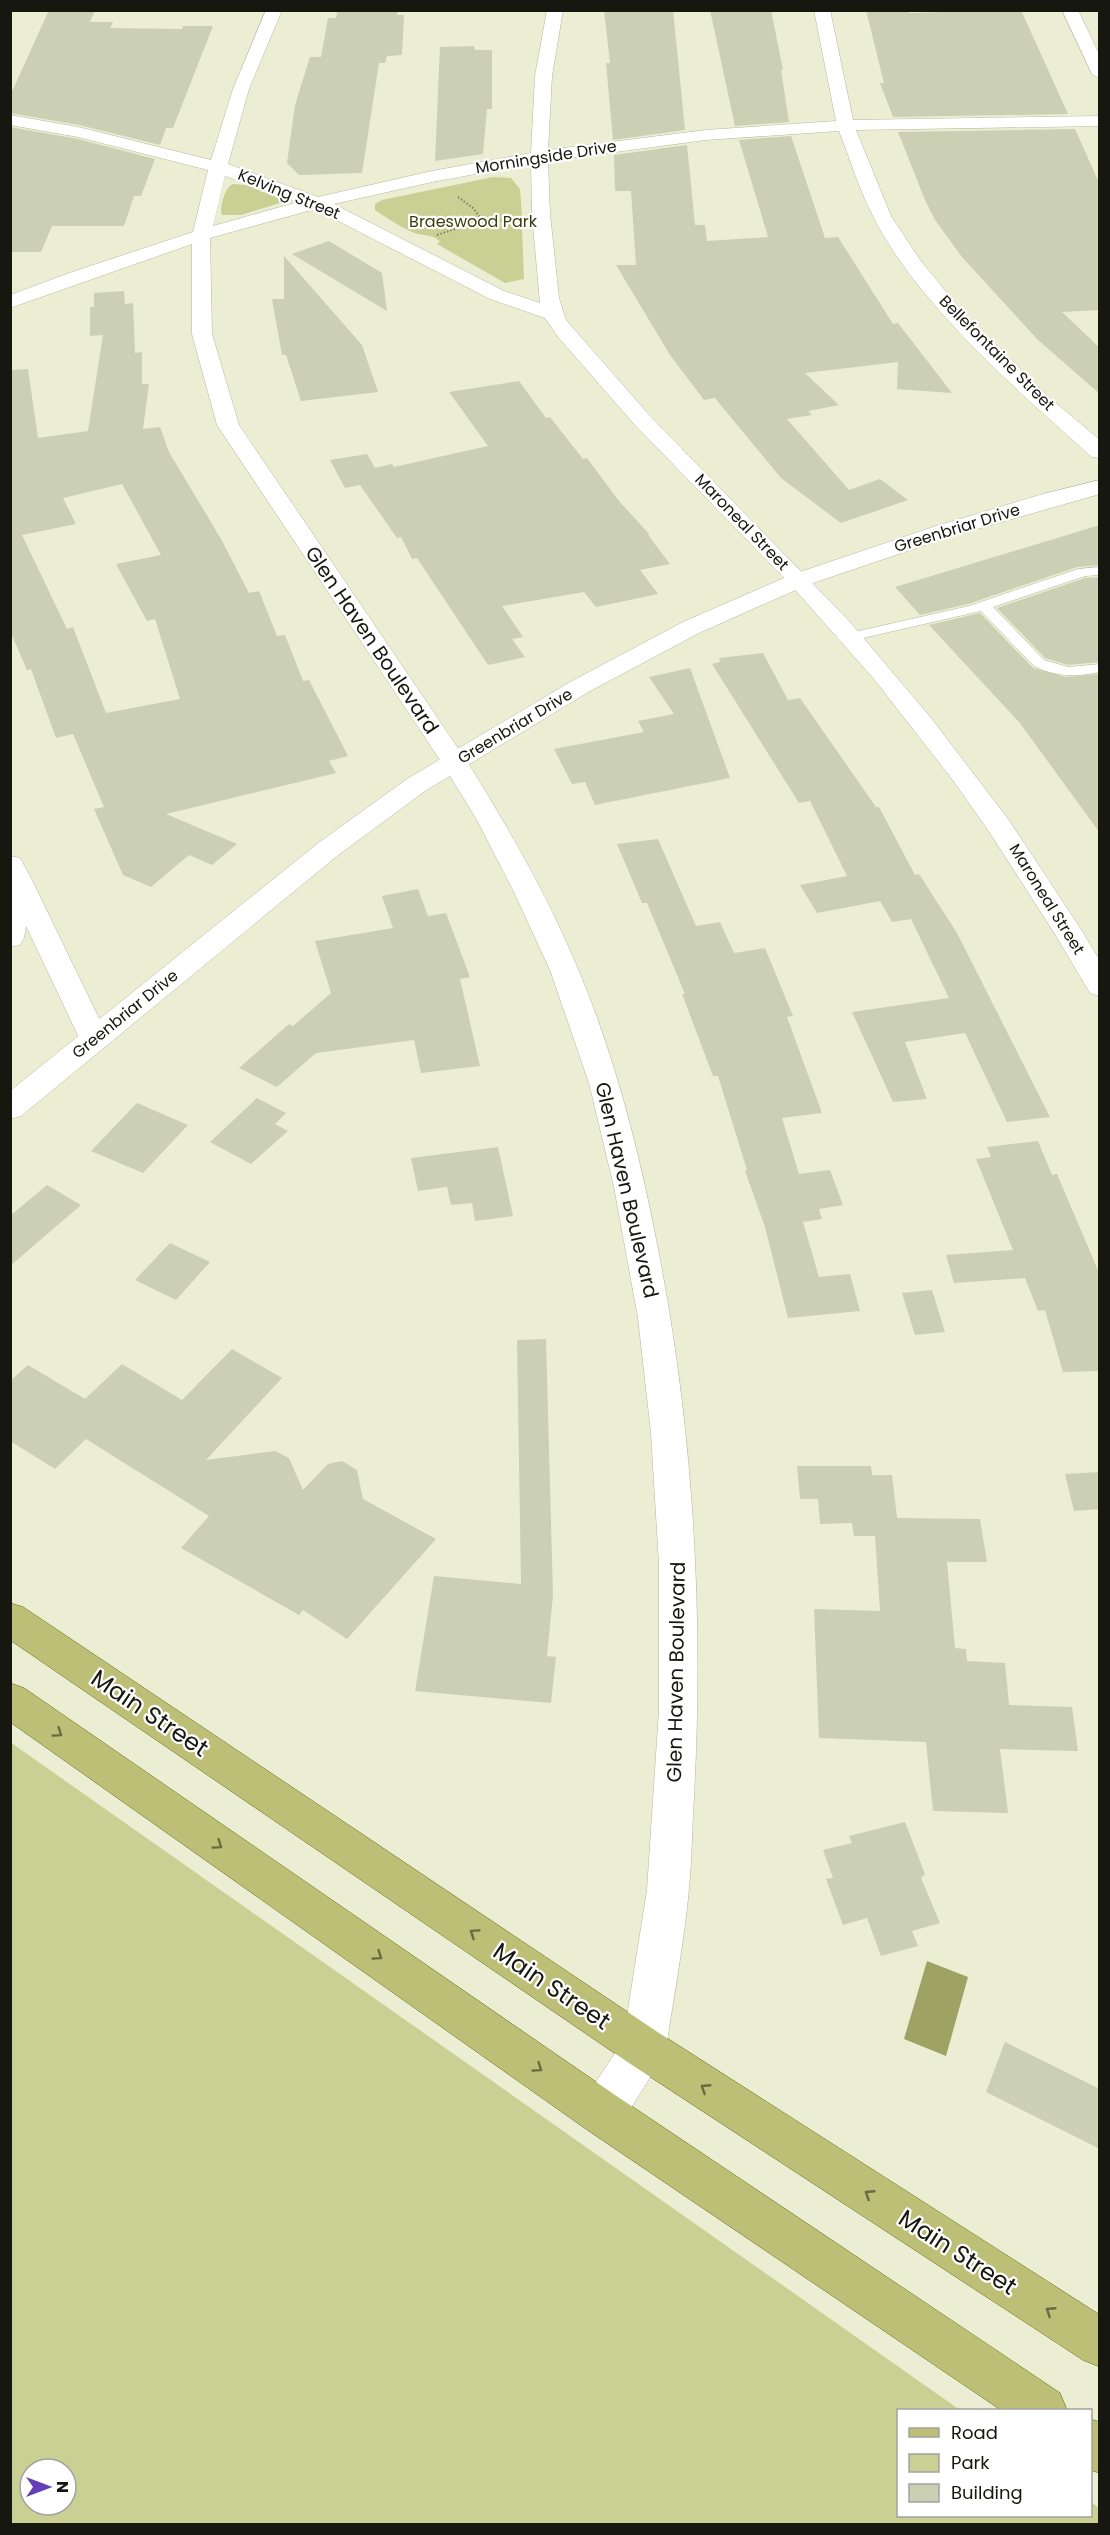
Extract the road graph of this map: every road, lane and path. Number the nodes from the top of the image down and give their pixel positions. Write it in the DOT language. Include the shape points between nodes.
graph roads {
  1 [pos="274,10"];
  2 [pos="555,10"];
  3 [pos="822,10"];
  4 [pos="1070,10"];
  5 [pos="1100,74"];
  6 [pos="10,120"];
  7 [pos="1100,121"];
  8 [pos="845,124"];
  9 [pos="540,157"];
  10 [pos="218,166"];
  11 [pos="426,178"];
  12 [pos="320,204"];
  13 [pos="482,220"];
  14 [pos="540,220"];
  15 [pos="201,236"];
  16 [pos="408,248"];
  17 [pos="10,302"];
  18 [pos="552,314"];
  19 [pos="1100,452"];
  20 [pos="1100,488"];
  21 [pos="1100,571"];
  22 [pos="799,580"];
  23 [pos="983,605"];
  24 [pos="850,637"];
  25 [pos="1100,668"];
  26 [pos="454,763"];
  27 [pos="14,872"];
  28 [pos="10,938"];
  29 [pos="1100,986"];
  30 [pos="94,1039"];
  31 [pos="10,1108"];
  32 [pos="10,1618"];
  33 [pos="10,1700"];
  34 [pos="644,2048"];
  35 [pos="602,2113"];
  36 [pos="1100,2343"];
  37 [pos="1042,2409"];
  1 -- 10 [label="street, Glen Haven Boulevard" via="241,89"];
  2 -- 9 [label="street" via="548,42"];
  3 -- 8 [label="street, Bellefontaine Street"];
  4 -- 5 [label="street"];
  6 -- 10 [label="street, Kelving Street"];
  7 -- 8 [label="street, Morningside Drive"];
  8 -- 9 [label="street, Morningside Drive" via="630,144"];
  8 -- 19 [label="street, Bellefontaine Street" via="882,216 912,263 955,315"];
  9 -- 11 [label="street, Morningside Drive"];
  9 -- 14 [label="street"];
  10 -- 12 [label="street, Kelving Street"];
  10 -- 15 [label="street, Glen Haven Boulevard"];
  11 -- 12 [label="street, Morningside Drive"];
  11 -- 13 [label="path" via="473,208"];
  12 -- 15 [label="street, Morningside Drive"];
  12 -- 16 [label="street, Kelving Street"];
  13 -- 14 [label="path"];
  13 -- 16 [label="path"];
  14 -- 18 [label="street"];
  15 -- 17 [label="street, Morningside Drive"];
  15 -- 26 [label="street, Glen Haven Boulevard" via="202,334 228,425"];
  16 -- 18 [label="street, Kelving Street" via="497,295"];
  18 -- 22 [label="street, Maroneal Street" via="619,395"];
  20 -- 22 [label="street, Greenbriar Drive" via="941,532"];
  21 -- 23 [label="lane" via="1083,572"];
  22 -- 24 [label="street, Maroneal Street"];
  22 -- 26 [label="street, Greenbriar Drive" via="692,627 591,681"];
  23 -- 24 [label="lane"];
  23 -- 25 [label="lane" via="1048,668 1077,673"];
  24 -- 29 [label="street, Maroneal Street" via="1014,845"];
  26 -- 30 [label="street, Greenbriar Drive" via="416,785 327,850"];
  26 -- 34 [label="street, Glen Haven Boulevard" via="490,820 564,970 604,1083 630,1186 656,1318 678,1564 679,1710 668,1890"];
  27 -- 28 [label="street"];
  27 -- 30 [label="street"];
  30 -- 31 [label="street, Greenbriar Drive"];
  34 -- 32 [label="main road, Main Street, one-way"];
  33 -- 35 [label="main road, one-way"];
  34 -- 35 [label="street, Glen Haven Boulevard"];
  36 -- 34 [label="main road, Main Street, one-way"];
  35 -- 37 [label="main road"];
}
